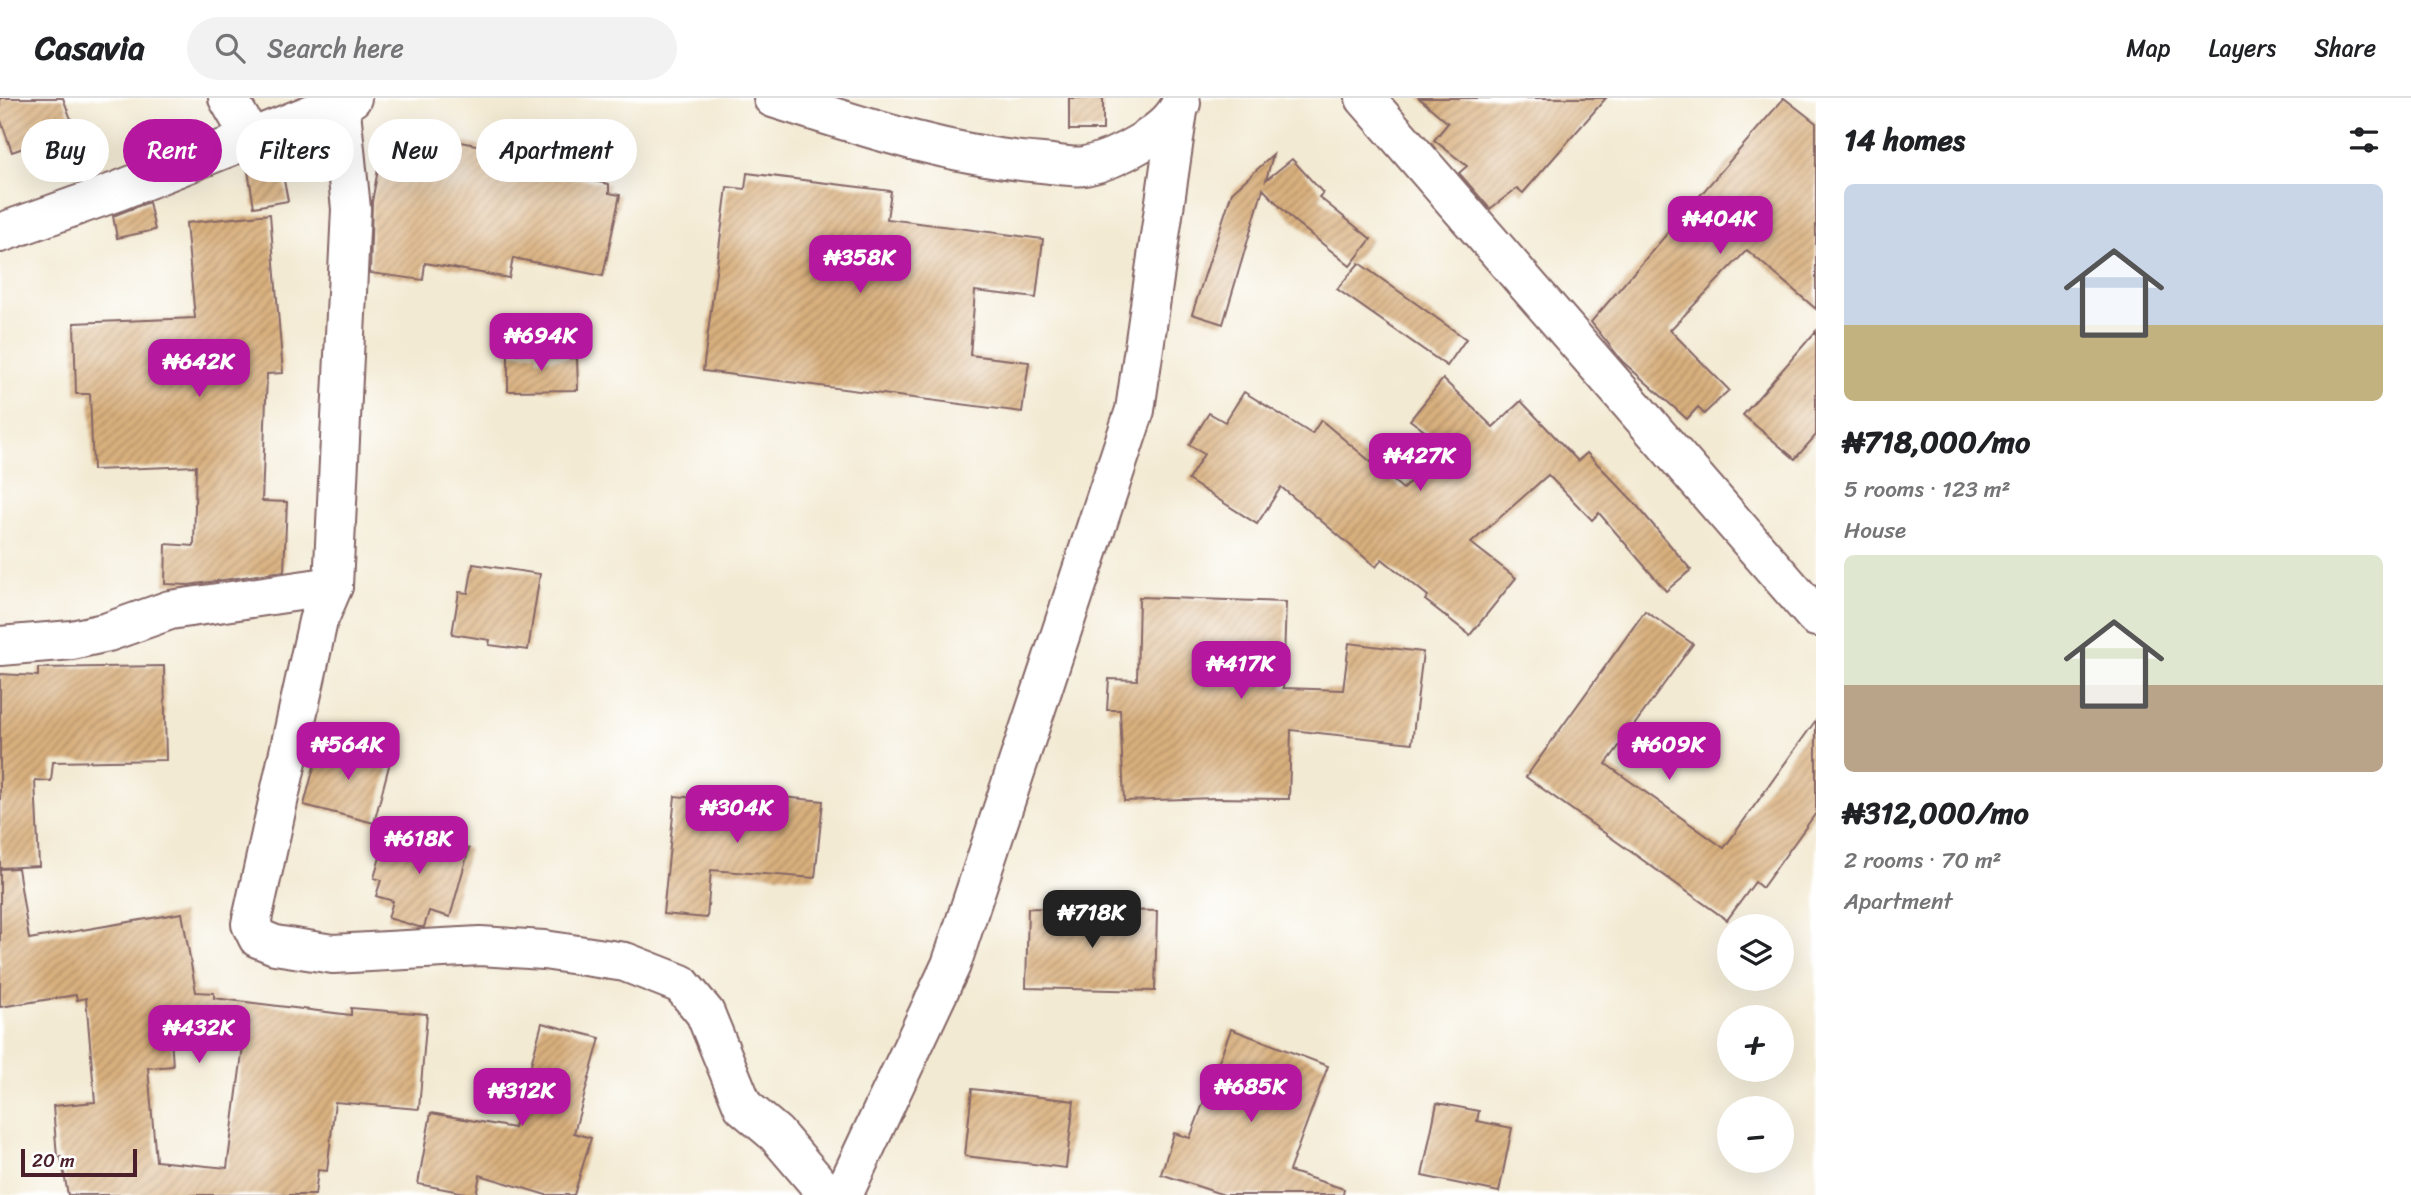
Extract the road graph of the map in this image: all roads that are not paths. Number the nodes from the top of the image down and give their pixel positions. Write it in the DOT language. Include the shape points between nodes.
graph roads {
  1 [pos="228,98"];
  2 [pos="772,98"];
  3 [pos="1365,98"];
  4 [pos="346,100"];
  5 [pos="1180,105"];
  6 [pos="240,119"];
  7 [pos="298,119"];
  8 [pos="236,144"];
  9 [pos="0,233"];
  10 [pos="333,586"];
  11 [pos="1816,617"];
  12 [pos="0,646"];
  13 [pos="828,1195"];
  14 [pos="843,1195"];
  1 -- 6 [label="street"];
  2 -- 5 [label="street" via="871,130 984,155 1084,166 1143,143"];
  3 -- 11 [label="street"];
  4 -- 7 [label="street"];
  4 -- 10 [label="street" via="351,209"];
  5 -- 14 [label="street" via="1135,410 951,965"];
  8 -- 9 [label="street"];
  10 -- 12 [label="street" via="170,610 72,640"];
  10 -- 13 [label="street" via="318,621 251,924 258,938 333,954 480,946 544,950 625,962 681,984 705,1013 743,1106 776,1134"];
}
